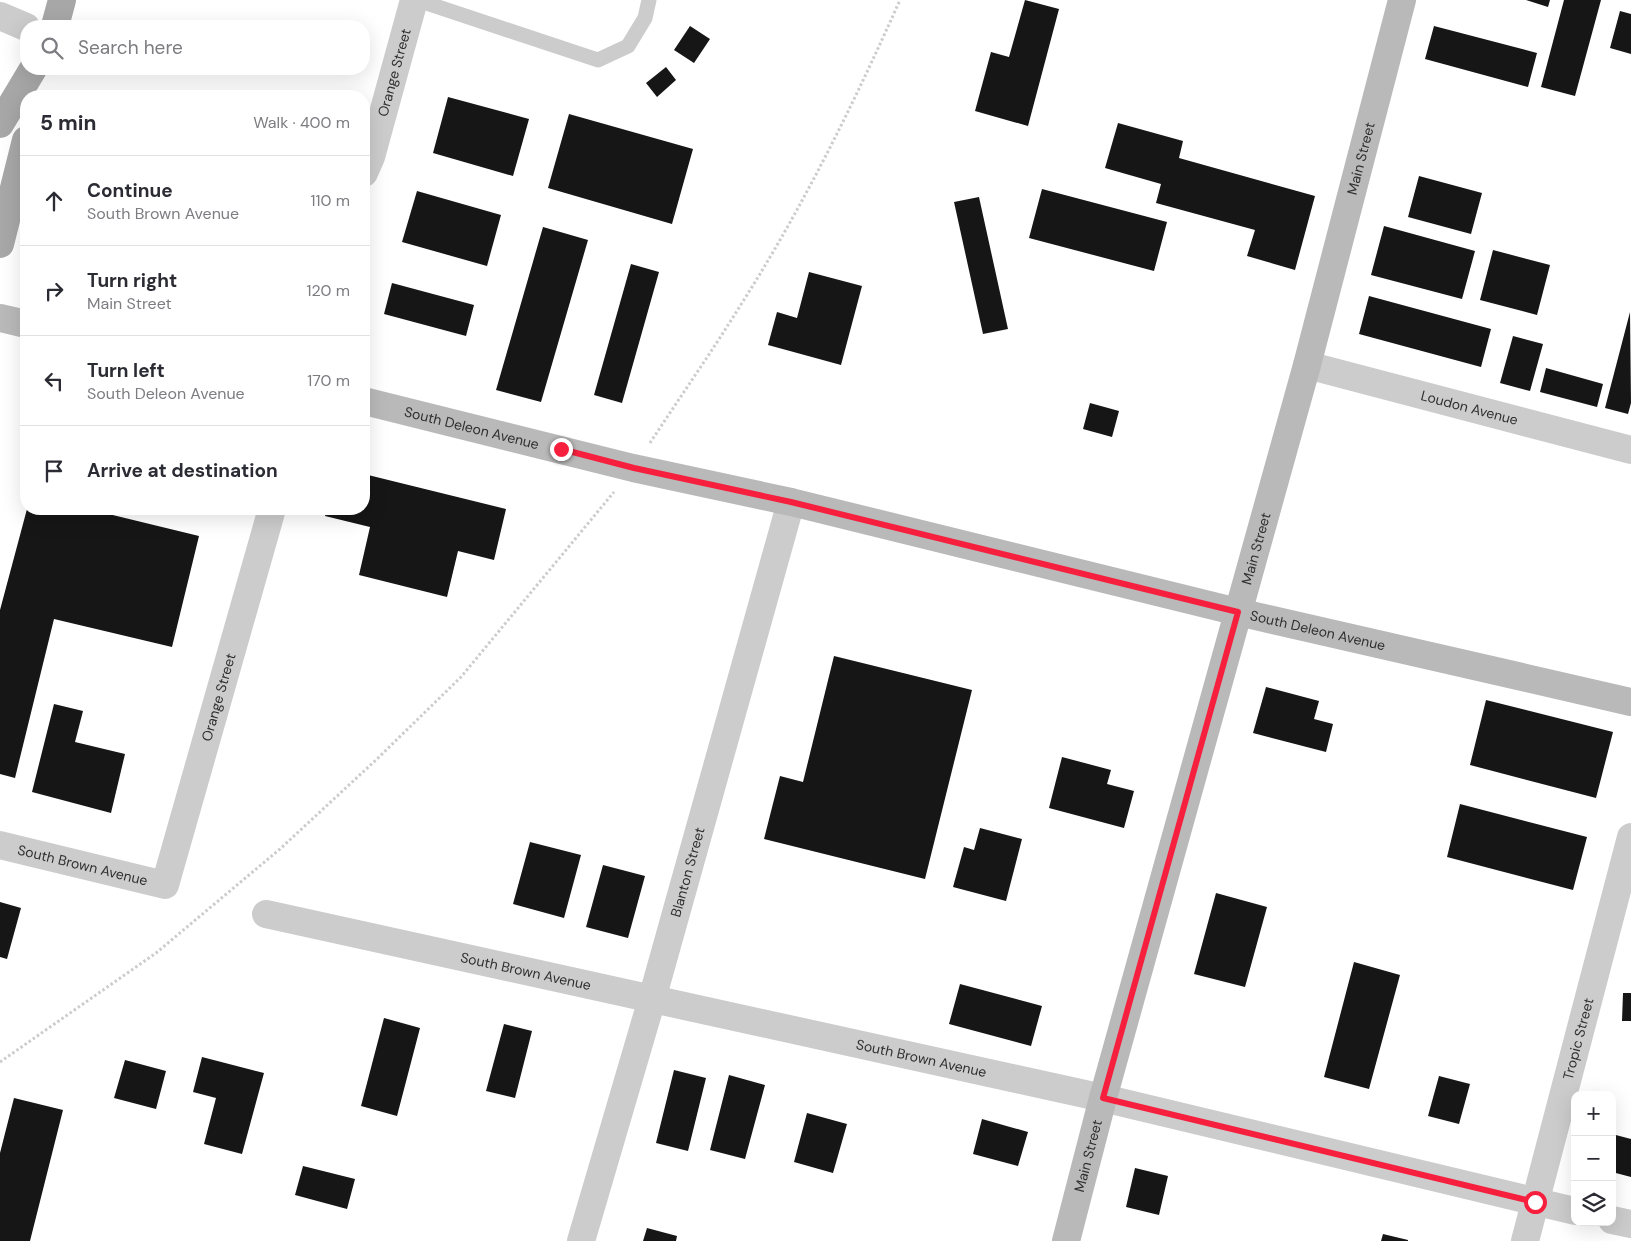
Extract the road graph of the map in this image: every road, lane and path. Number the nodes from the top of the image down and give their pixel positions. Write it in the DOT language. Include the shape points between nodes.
graph roads {
  1 [pos="62,0"];
  2 [pos="416,0"];
  3 [pos="649,0"];
  4 [pos="900,0"];
  5 [pos="1402,0"];
  6 [pos="0,16"];
  7 [pos="57,20"];
  8 [pos="20,24"];
  9 [pos="29,75"];
  10 [pos="42,75"];
  11 [pos="20,90"];
  12 [pos="39,90"];
  13 [pos="20,91"];
  14 [pos="0,124"];
  15 [pos="370,159"];
  16 [pos="20,164"];
  17 [pos="0,244"];
  18 [pos="0,318"];
  19 [pos="20,323"];
  20 [pos="1307,365"];
  21 [pos="370,402"];
  22 [pos="1631,450"];
  23 [pos="645,451"];
  24 [pos="612,494"];
  25 [pos="791,502"];
  26 [pos="270,515"];
  27 [pos="1238,612"];
  28 [pos="1631,702"];
  29 [pos="1631,837"];
  30 [pos="0,845"];
  31 [pos="165,885"];
  32 [pos="266,914"];
  33 [pos="652,999"];
  34 [pos="0,1062"];
  35 [pos="1103,1098"];
  36 [pos="1535,1202"];
  37 [pos="1571,1210"];
  38 [pos="1616,1221"];
  39 [pos="1631,1224"];
  40 [pos="580,1241"];
  41 [pos="1066,1241"];
  42 [pos="1525,1241"];
  1 -- 7 [label="main road"];
  2 -- 3 [label="lane" via="598,60 628,46 645,18"];
  2 -- 15 [label="street, Orange Street"];
  4 -- 23 [label="path" via="819,170 741,306"];
  5 -- 20 [label="street, Main Street"];
  6 -- 8 [label="street"];
  9 -- 11 [label="main road"];
  10 -- 12 [label="main road"];
  13 -- 14 [label="main road"];
  16 -- 17 [label="main road"];
  18 -- 19 [label="street"];
  20 -- 22 [label="street, Loudon Avenue"];
  20 -- 27 [label="street, Main Street"];
  21 -- 25 [label="street, South Deleon Avenue" via="634,468"];
  24 -- 34 [label="path" via="461,677 378,759 280,849 163,947"];
  25 -- 27 [label="street, South Deleon Avenue"];
  25 -- 33 [label="street, Blanton Street"];
  26 -- 31 [label="street, Orange Street"];
  27 -- 28 [label="street, South Deleon Avenue"];
  27 -- 35 [label="street, Main Street"];
  29 -- 36 [label="street, Tropic Street"];
  30 -- 31 [label="street, South Brown Avenue"];
  32 -- 33 [label="street, South Brown Avenue"];
  33 -- 35 [label="street, South Brown Avenue"];
  33 -- 40 [label="street, Blanton Street"];
  35 -- 36 [label="street, South Brown Avenue"];
  35 -- 41 [label="street, Main Street"];
  36 -- 37 [label="street, South Brown Avenue"];
  36 -- 42 [label="street, Tropic Street"];
  38 -- 39 [label="street"];
}
